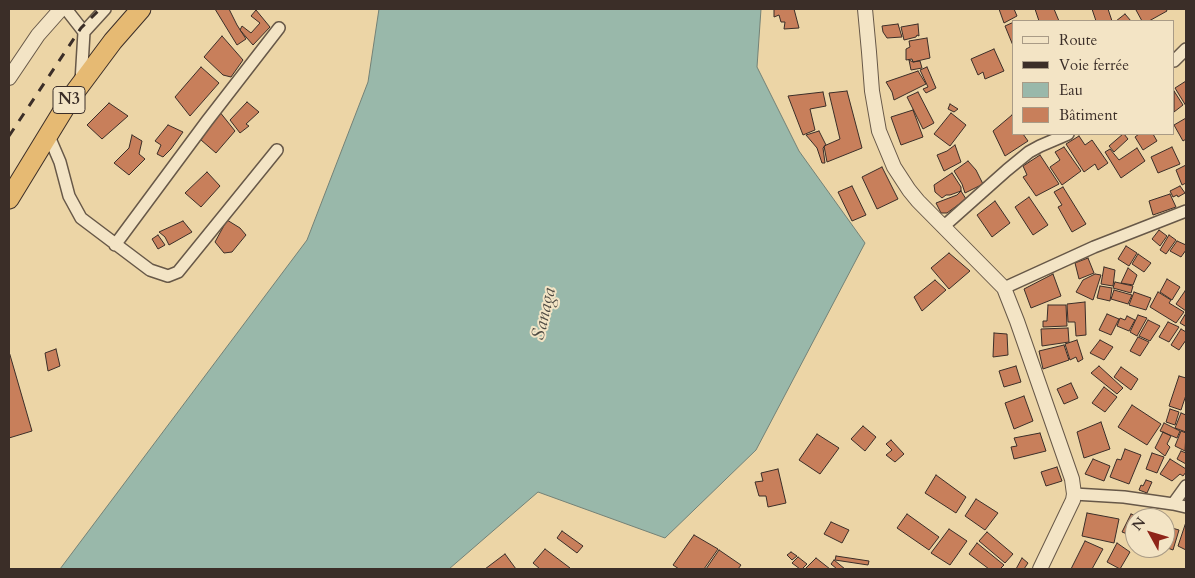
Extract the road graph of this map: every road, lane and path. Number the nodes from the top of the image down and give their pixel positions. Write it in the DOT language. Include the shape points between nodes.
graph roads {
  1 [pos="61,9"];
  2 [pos="66,9"];
  3 [pos="105,9"];
  4 [pos="141,9"];
  5 [pos="865,9"];
  6 [pos="279,28"];
  7 [pos="84,32"];
  8 [pos="1186,49"];
  9 [pos="1175,59"];
  10 [pos="9,78"];
  11 [pos="81,84"];
  12 [pos="48,134"];
  13 [pos="1066,135"];
  14 [pos="277,150"];
  15 [pos="9,198"];
  16 [pos="1186,211"];
  17 [pos="943,227"];
  18 [pos="115,245"];
  19 [pos="1004,288"];
  20 [pos="1186,486"];
  21 [pos="1074,494"];
  22 [pos="1173,504"];
  23 [pos="1186,507"];
  24 [pos="1040,569"];
  1 -- 10 [label="street" via="38,35"];
  2 -- 7 [label="street"];
  3 -- 7 [label="street"];
  4 -- 11 [label="highway, N3"];
  5 -- 17 [label="street" via="872,92 886,149 909,190"];
  6 -- 18 [label="street"];
  7 -- 11 [label="street"];
  8 -- 9 [label="street"];
  11 -- 12 [label="highway, N3"];
  12 -- 15 [label="highway, N3"];
  12 -- 18 [label="street" via="81,218"];
  13 -- 17 [label="street" via="1029,152"];
  14 -- 18 [label="street" via="178,272 168,276 150,270"];
  16 -- 19 [label="street" via="1094,247"];
  17 -- 19 [label="street"];
  19 -- 21 [label="street" via="1063,452"];
  20 -- 22 [label="street"];
  21 -- 22 [label="street"];
  21 -- 24 [label="street"];
  22 -- 23 [label="street"];
}
